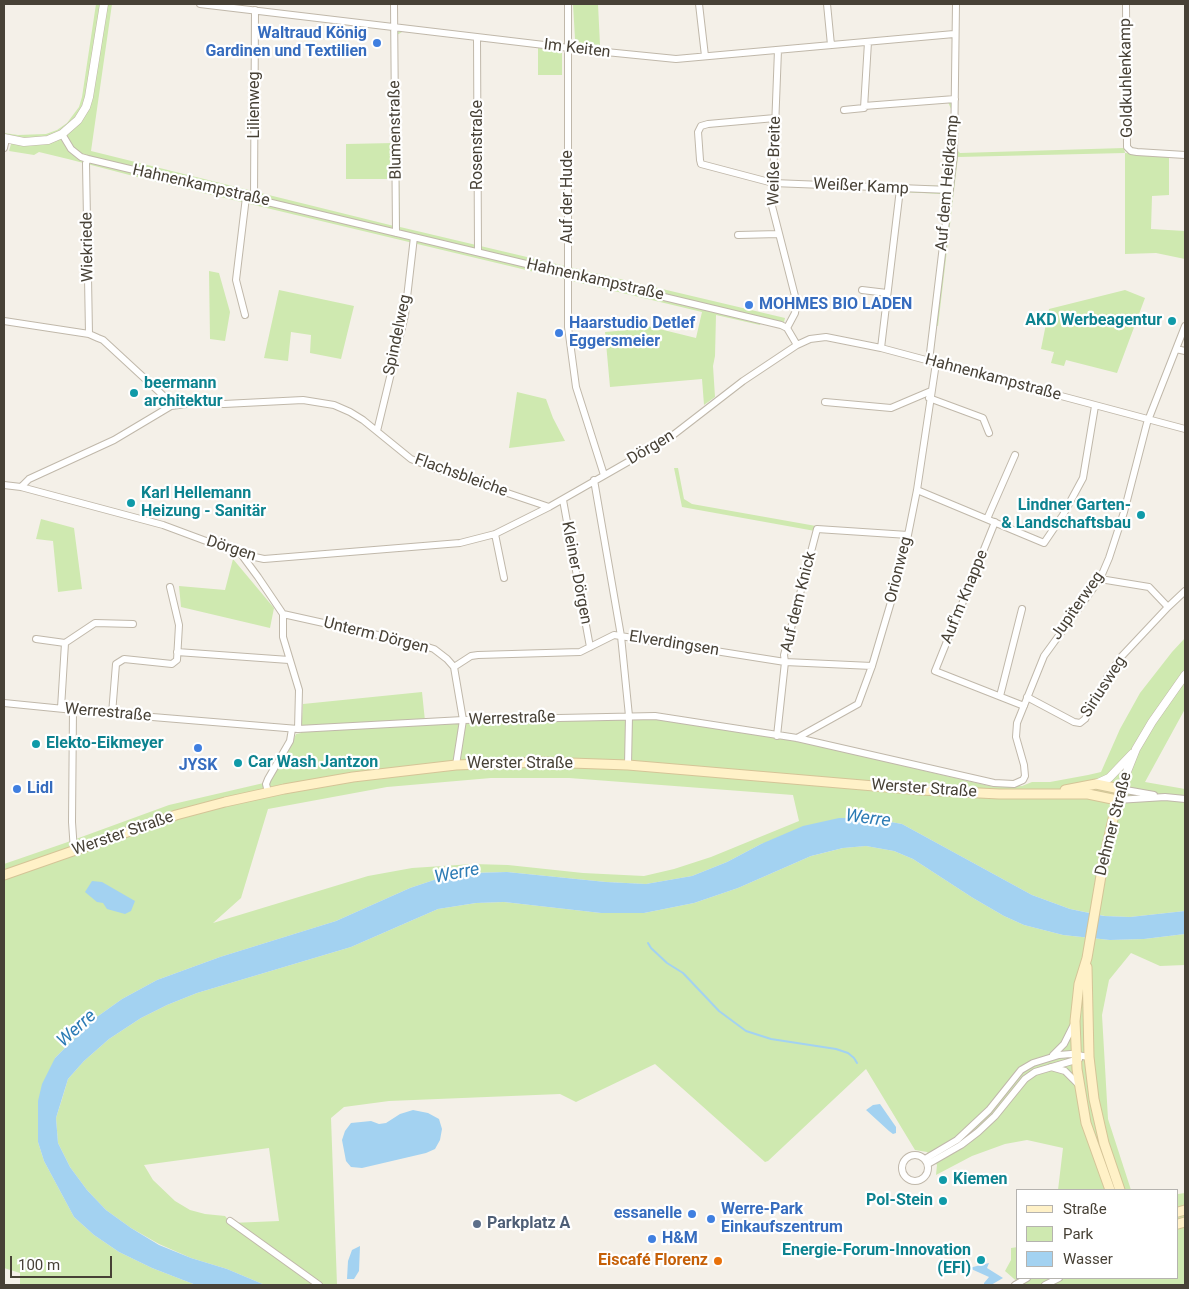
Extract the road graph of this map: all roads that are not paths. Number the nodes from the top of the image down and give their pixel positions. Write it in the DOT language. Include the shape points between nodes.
graph roads {
  1 [pos="104,4"];
  2 [pos="200,4"];
  3 [pos="394,4"];
  4 [pos="568,4"];
  5 [pos="699,4"];
  6 [pos="826,4"];
  7 [pos="956,4"];
  8 [pos="1126,4"];
  9 [pos="255,10"];
  10 [pos="395,28"];
  11 [pos="954,34"];
  12 [pos="477,37"];
  13 [pos="868,42"];
  14 [pos="831,45"];
  15 [pos="568,48"];
  16 [pos="778,50"];
  17 [pos="705,56"];
  18 [pos="955,99"];
  19 [pos="864,106"];
  20 [pos="844,110"];
  21 [pos="775,118"];
  22 [pos="62,134"];
  23 [pos="5,139"];
  24 [pos="4,148"];
  25 [pos="1185,155"];
  26 [pos="88,160"];
  27 [pos="773,183"];
  28 [pos="900,189"];
  29 [pos="950,190"];
  30 [pos="246,197"];
  31 [pos="254,199"];
  32 [pos="396,233"];
  33 [pos="779,234"];
  34 [pos="738,235"];
  35 [pos="414,237"];
  36 [pos="478,252"];
  37 [pos="568,273"];
  38 [pos="862,290"];
  39 [pos="887,293"];
  40 [pos="245,314"];
  41 [pos="4,321"];
  42 [pos="1185,326"];
  43 [pos="787,328"];
  44 [pos="89,334"];
  45 [pos="797,345"];
  46 [pos="881,348"];
  47 [pos="1176,349"];
  48 [pos="1185,351"];
  49 [pos="933,362"];
  50 [pos="930,394"];
  51 [pos="825,402"];
  52 [pos="171,406"];
  53 [pos="1094,406"];
  54 [pos="1149,420"];
  55 [pos="1185,429"];
  56 [pos="376,431"];
  57 [pos="989,433"];
  58 [pos="1015,455"];
  59 [pos="604,475"];
  60 [pos="594,480"];
  61 [pos="4,484"];
  62 [pos="21,487"];
  63 [pos="917,490"];
  64 [pos="562,500"];
  65 [pos="549,507"];
  66 [pos="987,518"];
  67 [pos="995,522"];
  68 [pos="495,534"];
  69 [pos="908,535"];
  70 [pos="241,554"];
  71 [pos="504,578"];
  72 [pos="1100,579"];
  73 [pos="170,587"];
  74 [pos="1185,591"];
  75 [pos="1168,607"];
  76 [pos="1022,608"];
  77 [pos="283,614"];
  78 [pos="132,624"];
  79 [pos="621,636"];
  80 [pos="36,639"];
  81 [pos="65,643"];
  82 [pos="590,648"];
  83 [pos="177,652"];
  84 [pos="289,660"];
  85 [pos="786,662"];
  86 [pos="872,666"];
  87 [pos="454,667"];
  88 [pos="1185,675"];
  89 [pos="1000,696"];
  90 [pos="1027,697"];
  91 [pos="4,703"];
  92 [pos="1024,706"];
  93 [pos="61,708"];
  94 [pos="73,710"];
  95 [pos="112,714"];
  96 [pos="629,716"];
  97 [pos="463,720"];
  98 [pos="295,729"];
  99 [pos="777,736"];
  100 [pos="797,738"];
  101 [pos="1136,749"];
  102 [pos="456,764"];
  103 [pos="628,765"];
  104 [pos="1014,784"];
  105 [pos="1096,784"];
  106 [pos="1120,789"];
  107 [pos="268,792"];
  108 [pos="1050,793"];
  109 [pos="1165,797"];
  110 [pos="1185,799"];
  111 [pos="1117,800"];
  112 [pos="74,851"];
  113 [pos="4,875"];
  114 [pos="1087,958"];
  115 [pos="1075,1021"];
  116 [pos="1050,1057"];
  117 [pos="1076,1057"];
  118 [pos="1089,1057"];
  119 [pos="1050,1066"];
  120 [pos="1079,1085"];
  121 [pos="1110,1189"];
  122 [pos="1120,1189"];
  123 [pos="230,1221"];
  124 [pos="1057,1279"];
  125 [pos="319,1285"];
  126 [pos="1045,1285"];
  1 -- 22 [label="street" via="86,107 78,120"];
  2 -- 9 [label="street, Im Keiten"];
  3 -- 10 [label="street, Blumenstraße"];
  4 -- 15 [label="street, Auf der Hude"];
  5 -- 17 [label="street"];
  6 -- 14 [label="street"];
  7 -- 11 [label="street, Auf dem Heidkamp"];
  8 -- 25 [label="street, Goldkuhlenkamp" via="1127,143 1131,151"];
  9 -- 10 [label="street, Im Keiten"];
  9 -- 31 [label="street, Lilienweg"];
  10 -- 12 [label="street, Im Keiten"];
  10 -- 32 [label="street, Blumenstraße"];
  11 -- 13 [label="street, Im Keiten"];
  11 -- 18 [label="street, Auf dem Heidkamp"];
  12 -- 15 [label="street, Im Keiten"];
  12 -- 36 [label="street, Rosenstraße"];
  13 -- 14 [label="street, Im Keiten"];
  13 -- 19 [label="street"];
  14 -- 16 [label="street, Im Keiten"];
  15 -- 17 [label="street, Im Keiten" via="676,59"];
  15 -- 37 [label="street, Auf der Hude"];
  16 -- 17 [label="street, Im Keiten"];
  16 -- 21 [label="street, Weiße Breite"];
  18 -- 19 [label="street"];
  18 -- 29 [label="street, Auf dem Heidkamp"];
  19 -- 20 [label="street"];
  21 -- 27 [label="street, Weiße Breite"];
  21 -- 27 [label="street, Weißer Kamp" via="708,124 701,126 698,132 701,164"];
  22 -- 23 [label="street" via="38,141"];
  22 -- 26 [label="street, Hahnenkampstraße" via="71,149"];
  23 -- 24 [label="street"];
  26 -- 30 [label="street, Hahnenkampstraße"];
  26 -- 44 [label="street, Wiekriede"];
  27 -- 28 [label="street, Weißer Kamp"];
  27 -- 33 [label="street, Weiße Breite" via="772,206"];
  28 -- 29 [label="street, Weißer Kamp"];
  28 -- 39 [label="street"];
  29 -- 49 [label="street, Auf dem Heidkamp"];
  30 -- 31 [label="street, Hahnenkampstraße"];
  30 -- 40 [label="street" via="236,280"];
  31 -- 32 [label="street, Hahnenkampstraße"];
  32 -- 35 [label="street, Hahnenkampstraße"];
  33 -- 34 [label="street"];
  33 -- 43 [label="street, Weiße Breite" via="796,305"];
  35 -- 36 [label="street, Hahnenkampstraße"];
  35 -- 56 [label="street, Spindelweg" via="405,314"];
  36 -- 37 [label="street, Hahnenkampstraße"];
  37 -- 43 [label="street, Hahnenkampstraße"];
  37 -- 59 [label="street, Auf der Hude" via="568,327 576,387"];
  38 -- 39 [label="street"];
  39 -- 46 [label="street"];
  41 -- 44 [label="street"];
  42 -- 47 [label="street, Jupiterweg"];
  43 -- 45 [label="street"];
  44 -- 52 [label="street" via="103,340"];
  45 -- 46 [label="street, Hahnenkampstraße" via="826,337"];
  45 -- 59 [label="street, Dörgen" via="743,381 668,439"];
  46 -- 49 [label="street, Hahnenkampstraße"];
  47 -- 48 [label="street"];
  47 -- 54 [label="street, Jupiterweg"];
  49 -- 50 [label="street, Orionweg"];
  49 -- 53 [label="street, Hahnenkampstraße"];
  50 -- 51 [label="street" via="891,408"];
  50 -- 57 [label="street" via="983,418"];
  50 -- 63 [label="street, Orionweg"];
  52 -- 56 [label="street, Flachsbleiche" via="303,400 334,405"];
  52 -- 62 [label="street, Flachsbleiche" via="114,440 29,479"];
  53 -- 54 [label="street, Hahnenkampstraße"];
  53 -- 67 [label="street" via="1083,478 1044,543"];
  54 -- 55 [label="street, Hahnenkampstraße"];
  54 -- 72 [label="street, Jupiterweg" via="1124,512"];
  56 -- 65 [label="street, Flachsbleiche" via="411,459"];
  58 -- 66 [label="street"];
  59 -- 60 [label="street, Dörgen"];
  60 -- 64 [label="street, Dörgen"];
  60 -- 79 [label="street"];
  61 -- 62 [label="street, Dörgen"];
  62 -- 70 [label="street, Dörgen" via="163,524"];
  63 -- 66 [label="street"];
  63 -- 69 [label="street, Orionweg"];
  64 -- 65 [label="street, Dörgen"];
  64 -- 82 [label="street, Kleiner Dörgen"];
  65 -- 68 [label="street, Dörgen"];
  66 -- 67 [label="street"];
  67 -- 89 [label="street, Auf'm Knappe" via="934,671"];
  68 -- 70 [label="street, Dörgen" via="460,543 342,554 264,559"];
  68 -- 71 [label="street"];
  69 -- 85 [label="street, Auf dem Knick" via="817,529 784,655"];
  69 -- 86 [label="street, Orionweg"];
  70 -- 77 [label="street"];
  72 -- 75 [label="street" via="1149,587"];
  72 -- 90 [label="street, Jupiterweg" via="1044,656"];
  73 -- 83 [label="street" via="179,625"];
  74 -- 75 [label="street, Siriusweg"];
  75 -- 90 [label="street, Siriusweg" via="1121,658 1080,723"];
  76 -- 89 [label="street"];
  77 -- 84 [label="street" via="283,636"];
  77 -- 87 [label="street, Unterm Dörgen" via="418,644 434,649"];
  78 -- 81 [label="street" via="95,623"];
  79 -- 82 [label="street, Elverdingsen" via="614,635"];
  79 -- 85 [label="street, Elverdingsen"];
  79 -- 96 [label="street"];
  80 -- 81 [label="street"];
  81 -- 93 [label="street"];
  82 -- 87 [label="street, Elverdingsen" via="580,652 478,655 462,660"];
  83 -- 84 [label="street"];
  83 -- 95 [label="street" via="172,664 124,660 116,664"];
  84 -- 98 [label="street" via="299,690"];
  85 -- 86 [label="street, Elverdingsen"];
  85 -- 99 [label="street, Auf dem Knick"];
  86 -- 100 [label="street, Orionweg" via="858,704"];
  87 -- 97 [label="street"];
  88 -- 101 [label="street, Dehmer Straße"];
  89 -- 92 [label="street"];
  90 -- 92 [label="street, Jupiterweg"];
  91 -- 93 [label="street, Werrestraße"];
  92 -- 104 [label="street, Jupiterweg" via="1017,723 1016,737 1025,776 1024,780"];
  93 -- 94 [label="street, Werrestraße"];
  94 -- 95 [label="street, Werrestraße"];
  94 -- 112 [label="street"];
  95 -- 98 [label="street, Werrestraße"];
  96 -- 97 [label="street, Werrestraße"];
  96 -- 99 [label="street, Werrestraße" via="655,716"];
  96 -- 103 [label="street"];
  97 -- 98 [label="street, Werrestraße"];
  97 -- 102 [label="street"];
  98 -- 107 [label="street" via="268,779"];
  99 -- 100 [label="street, Werrestraße"];
  100 -- 104 [label="street, Werrestraße" via="994,783"];
  101 -- 105 [label="street" via="1109,778"];
  101 -- 106 [label="street, Dehmer Straße"];
  102 -- 103 [label="main road, Werster Straße"];
  102 -- 107 [label="main road, Werster Straße"];
  103 -- 108 [label="main road, Werster Straße" via="921,790"];
  105 -- 106 [label="main road, Werster Straße"];
  105 -- 108 [label="main road, Werster Straße"];
  106 -- 109 [label="street"];
  106 -- 111 [label="main road, Dehmer Straße"];
  107 -- 112 [label="main road, Werster Straße" via="176,815"];
  108 -- 111 [label="main road, Werster Straße" via="1088,794"];
  109 -- 110 [label="street"];
  109 -- 111 [label="street"];
  111 -- 114 [label="main road, Dehmer Straße"];
  112 -- 113 [label="main road, Werster Straße"];
  114 -- 115 [label="main road, Dehmer Straße" via="1079,984"];
  114 -- 118 [label="main road, Dehmer Straße"];
  115 -- 116 [label="street" via="1064,1044"];
  115 -- 117 [label="main road, Dehmer Straße"];
  116 -- 117 [label="street" via="1065,1054"];
  116 -- 119 [label="street" via="1021,1070 973,1126 926,1161 961,1145 978,1132 1025,1078"];
  117 -- 118 [label="street"];
  117 -- 119 [label="street"];
  117 -- 120 [label="main road, Dehmer Straße"];
  118 -- 122 [label="main road, Dehmer Straße" via="1098,1120"];
  119 -- 120 [label="street" via="1065,1072"];
  120 -- 121 [label="main road, Dehmer Straße" via="1086,1123"];
  123 -- 125 [label="street"];
  124 -- 126 [label="street"];
}
